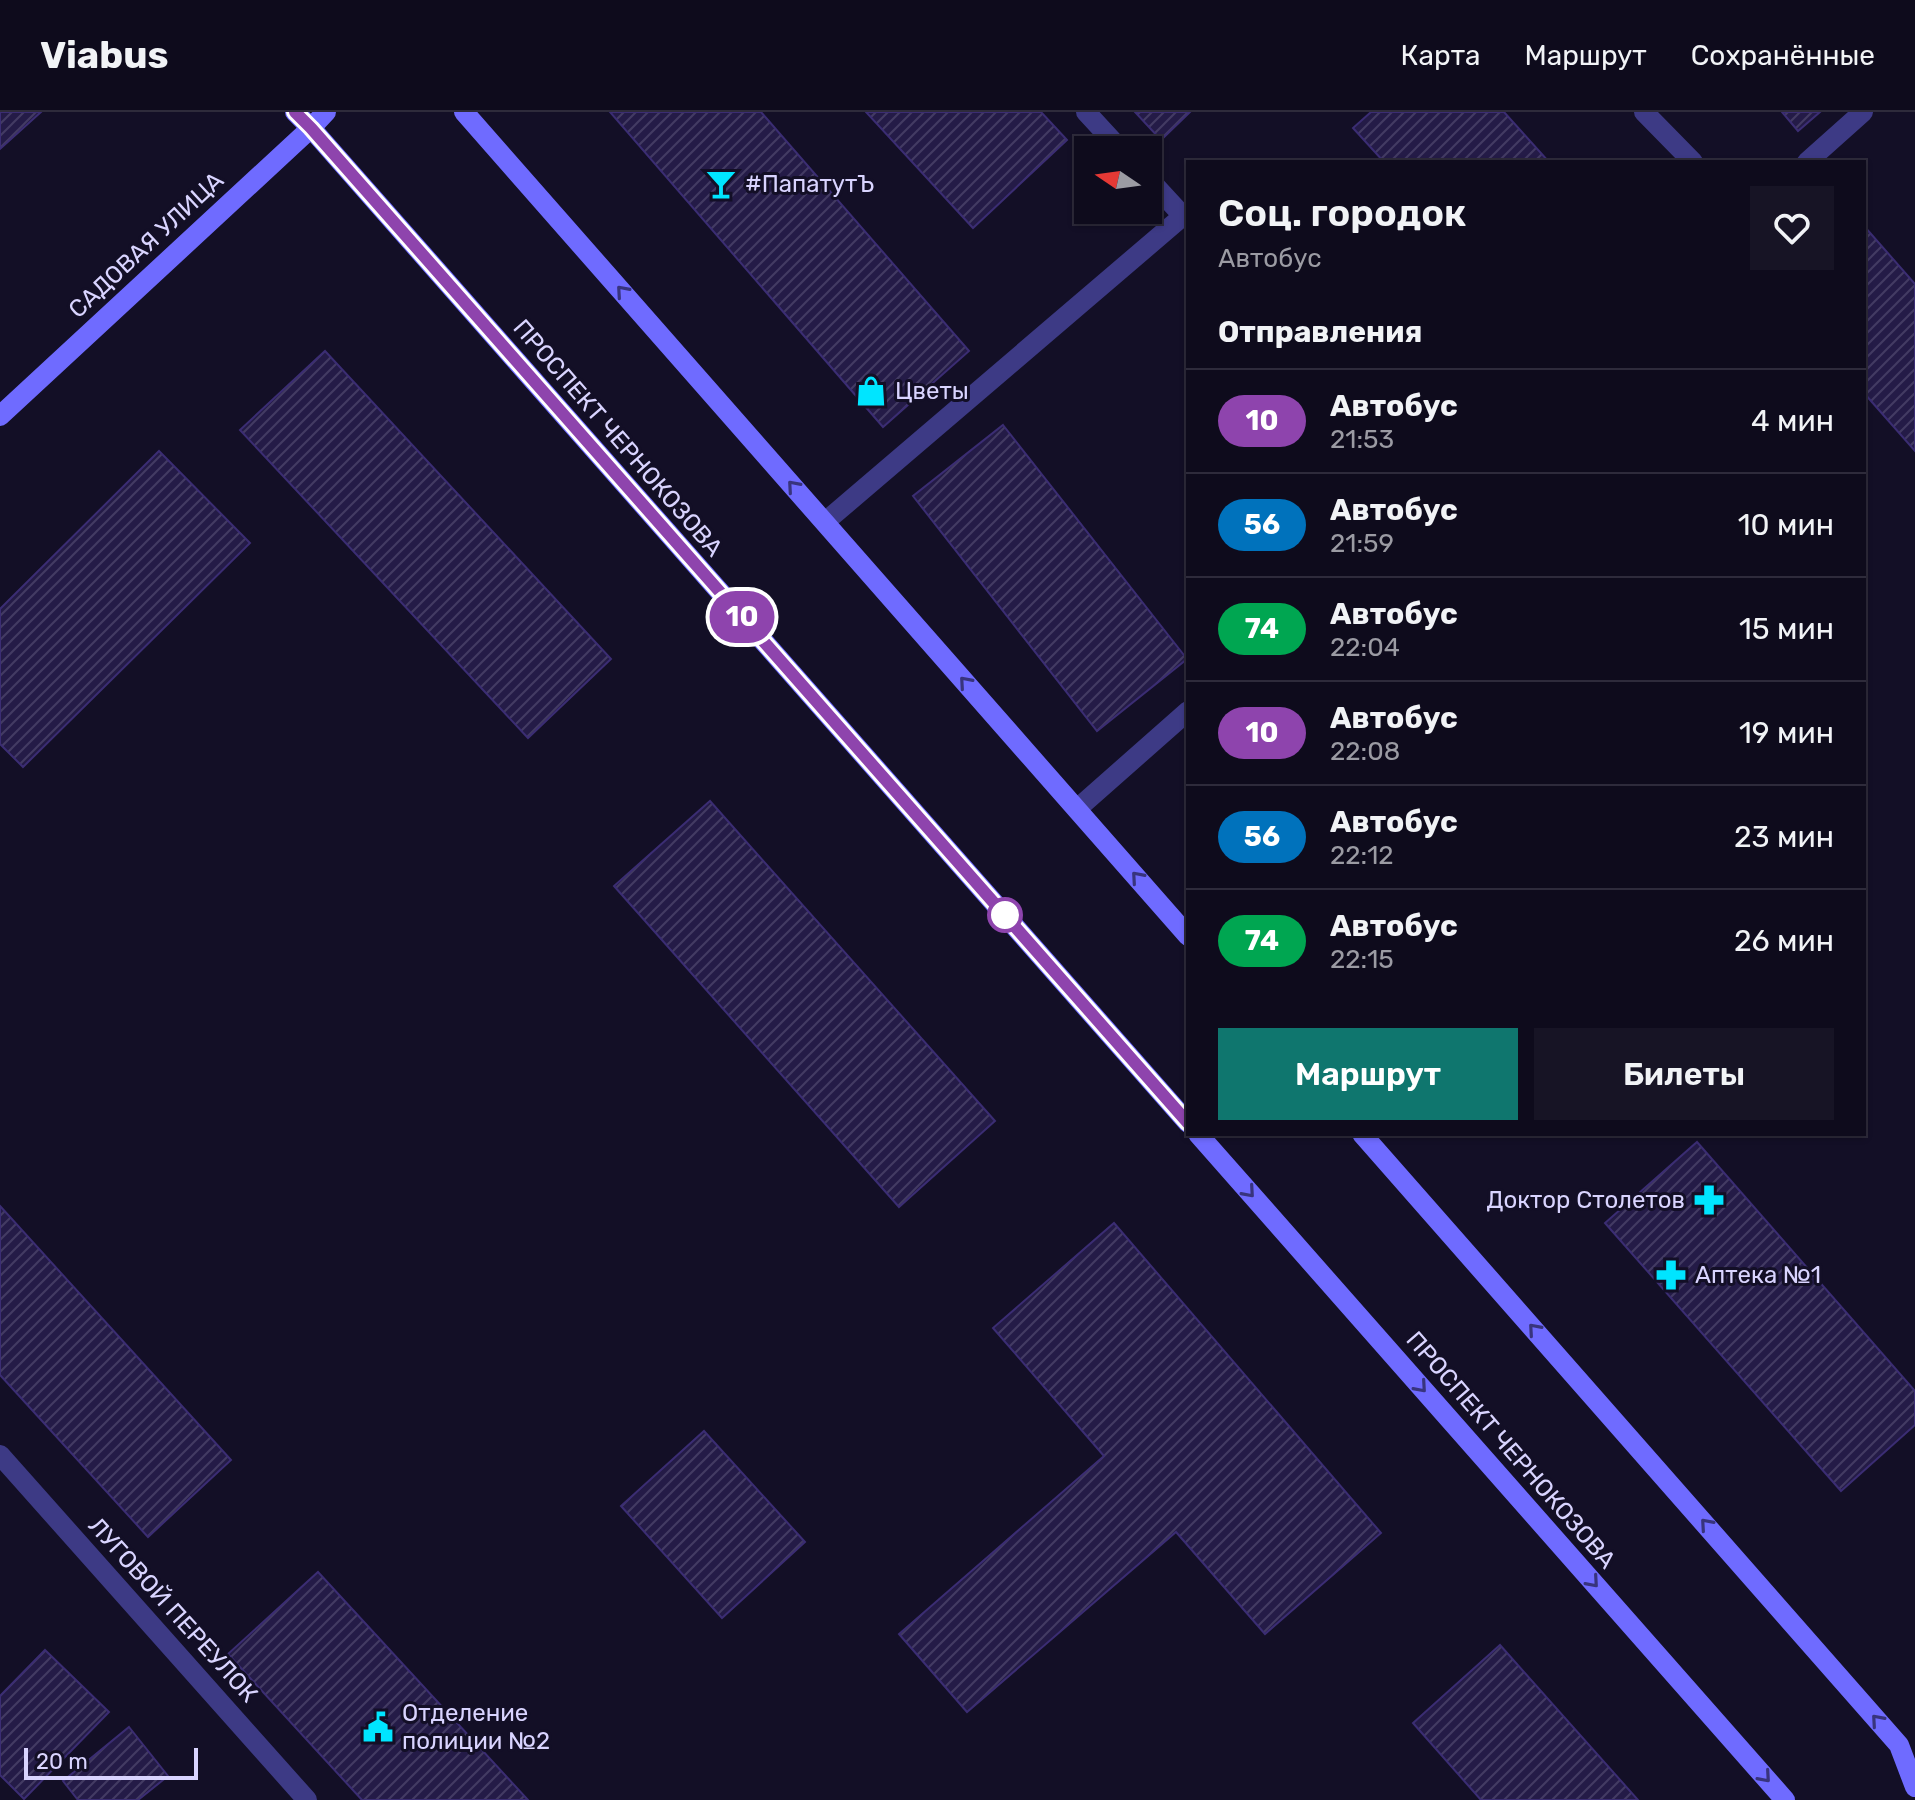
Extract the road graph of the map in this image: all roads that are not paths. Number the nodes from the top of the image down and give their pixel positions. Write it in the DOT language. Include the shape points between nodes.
graph roads {
  1 [pos="295,112"];
  2 [pos="326,112"];
  3 [pos="464,112"];
  4 [pos="1086,112"];
  5 [pos="1644,112"];
  6 [pos="1863,112"];
  7 [pos="311,128"];
  8 [pos="1108,136"];
  9 [pos="1691,160"];
  10 [pos="1809,160"];
  11 [pos="1162,193"];
  12 [pos="0,416"];
  13 [pos="825,522"];
  14 [pos="1186,713"];
  15 [pos="1077,809"];
  16 [pos="1186,934"];
  17 [pos="1186,1121"];
  18 [pos="1200,1136"];
  19 [pos="1364,1136"];
  20 [pos="0,1455"];
  21 [pos="1915,1787"];
  22 [pos="307,1800"];
  23 [pos="1785,1800"];
  1 -- 7 [label="street, ПРОСПЕКТ ЧЕРНОКОЗОВА"];
  2 -- 7 [label="street, САДОВАЯ УЛИЦА"];
  13 -- 3 [label="street, one-way"];
  4 -- 8 [label="street"];
  5 -- 9 [label="street"];
  6 -- 10 [label="street"];
  7 -- 12 [label="street, САДОВАЯ УЛИЦА"];
  7 -- 17 [label="street, ПРОСПЕКТ ЧЕРНОКОЗОВА"];
  11 -- 13 [label="street" via="1183,216"];
  15 -- 13 [label="street, one-way"];
  14 -- 15 [label="street"];
  16 -- 15 [label="street, one-way"];
  18 -- 23 [label="street, ПРОСПЕКТ ЧЕРНОКОЗОВА, one-way"];
  21 -- 19 [label="street, one-way" via="1899,1745"];
  20 -- 22 [label="street, ЛУГОВОЙ ПЕРЕУЛОК"];
}
